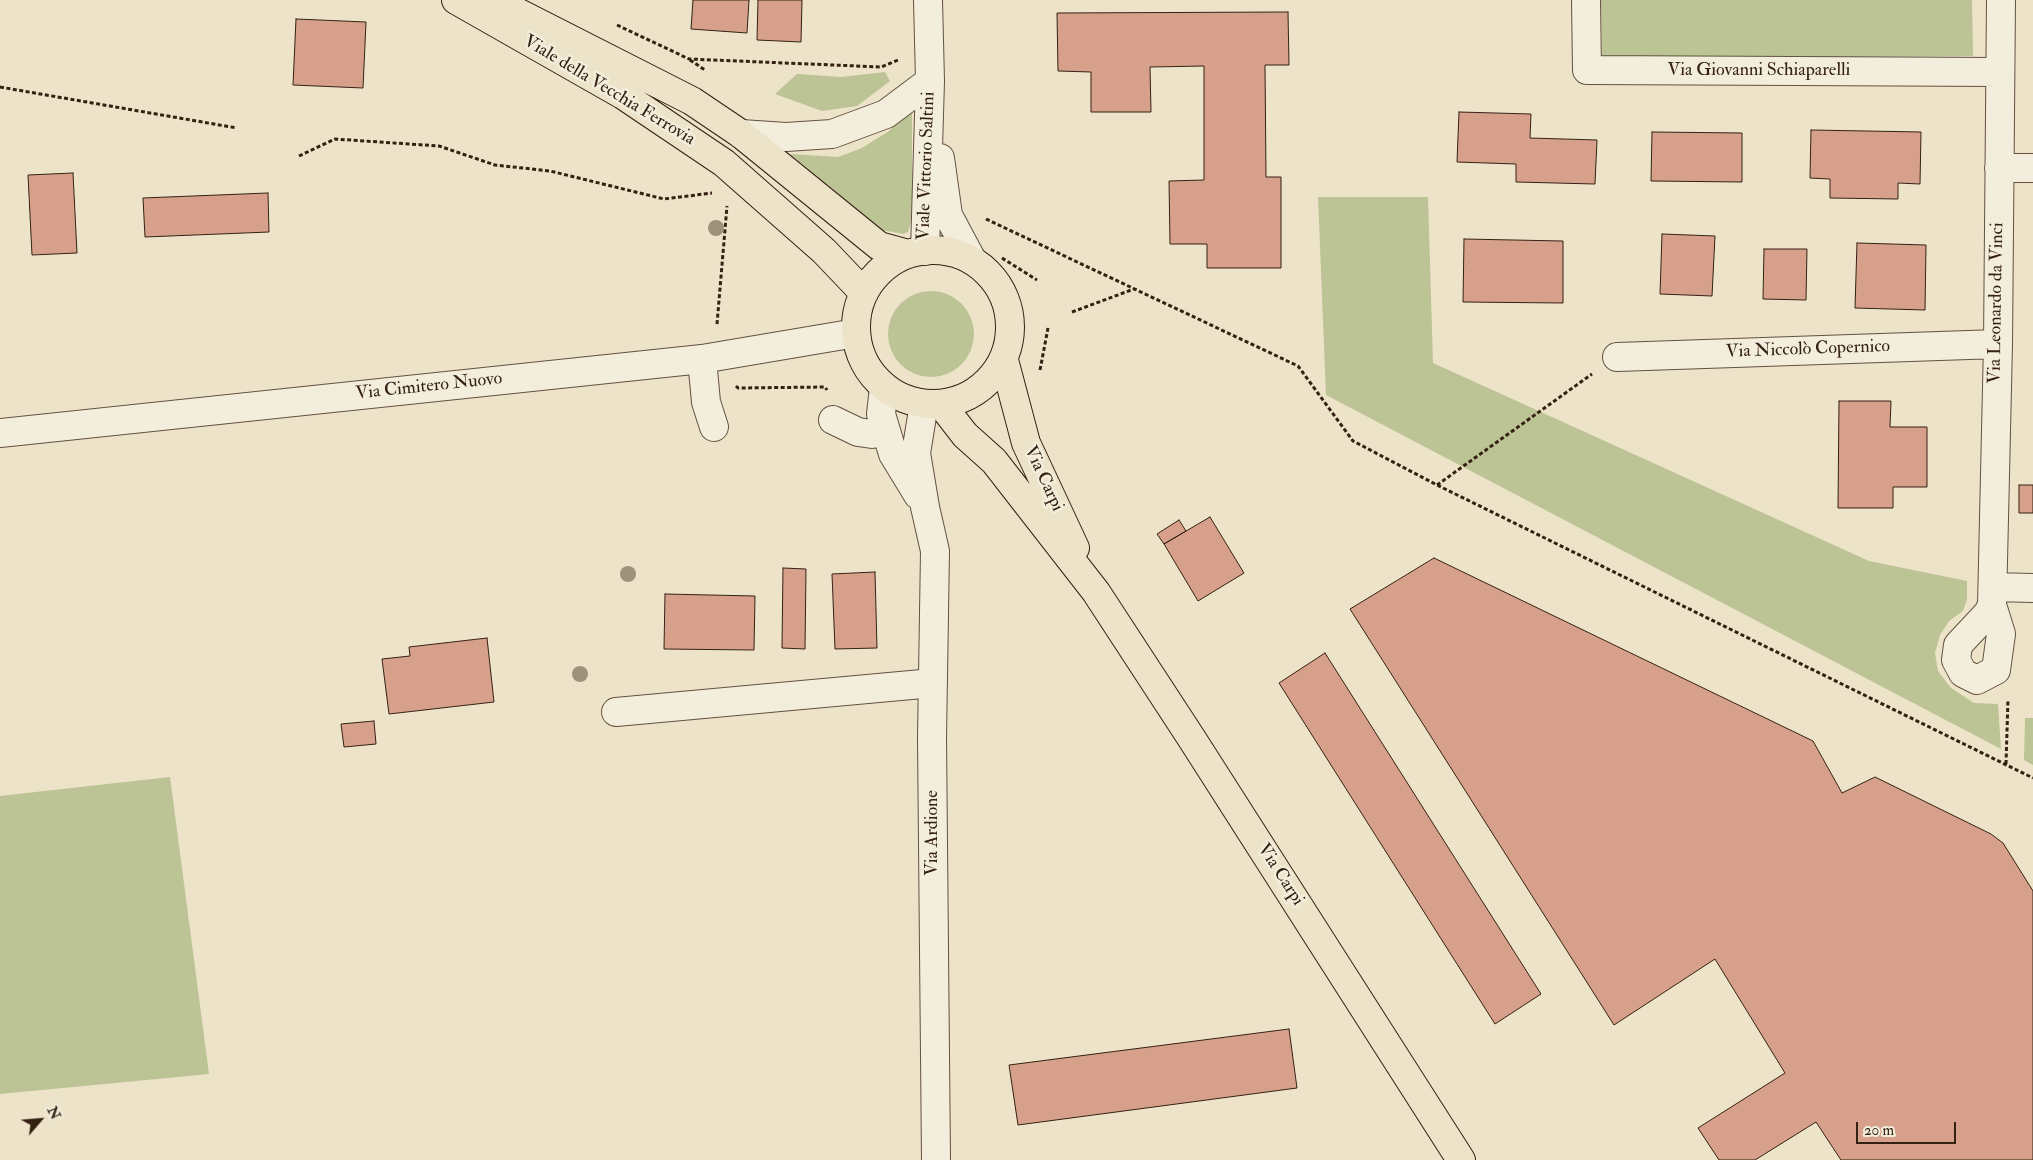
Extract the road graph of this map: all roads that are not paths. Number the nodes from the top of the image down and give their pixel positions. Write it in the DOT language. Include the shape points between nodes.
graph roads {
  1 [pos="456,0"];
  2 [pos="488,0"];
  3 [pos="928,0"];
  4 [pos="1586,0"];
  5 [pos="2001,0"];
  6 [pos="2000,72"];
  7 [pos="930,81"];
  8 [pos="741,134"];
  9 [pos="1998,168"];
  10 [pos="2033,168"];
  11 [pos="916,252"];
  12 [pos="972,260"];
  13 [pos="864,293"];
  14 [pos="856,334"];
  15 [pos="1998,344"];
  16 [pos="1617,357"];
  17 [pos="708,358"];
  18 [pos="1004,360"];
  19 [pos="884,387"];
  20 [pos="932,404"];
  21 [pos="832,407"];
  22 [pos="714,427"];
  23 [pos="884,427"];
  24 [pos="0,433"];
  25 [pos="925,507"];
  26 [pos="2033,588"];
  27 [pos="1096,592"];
  28 [pos="934,683"];
  29 [pos="616,712"];
  30 [pos="936,1160"];
  31 [pos="1461,1160"];
  1 -- 13 [label="main road, Viale della Vecchia Ferrovia" via="623,95 724,163 824,251"];
  2 -- 8 [label="main road, Viale della Vecchia Ferrovia" via="692,101"];
  3 -- 7 [label="street, Viale Vittorio Saltini"];
  4 -- 6 [label="street, Via Giovanni Schiaparelli" via="1587,70"];
  5 -- 6 [label="street, Via Leonardo da Vinci"];
  6 -- 9 [label="street, Via Leonardo da Vinci"];
  7 -- 8 [label="street, Viale Vittorio Saltini" via="886,114 832,134 786,137"];
  7 -- 11 [label="street, Viale Vittorio Saltini"];
  7 -- 12 [label="street, Viale Vittorio Saltini" via="948,215"];
  8 -- 11 [label="main road, Viale della Vecchia Ferrovia" via="879,246"];
  9 -- 10 [label="street"];
  9 -- 15 [label="street, Via Leonardo da Vinci"];
  11 -- 12 [label="main road" via="943,250"];
  11 -- 13 [label="main road" via="879,272"];
  12 -- 18 [label="main road" via="995,280 1005,298 1011,328"];
  13 -- 14 [label="main road" via="856,317"];
  14 -- 17 [label="street, Via Cimitero Nuovo"];
  14 -- 19 [label="main road" via="861,355"];
  15 -- 16 [label="street, Via Niccolò Copernico"];
  15 -- 26 [label="street, Via Leonardo da Vinci" via="1992,596"];
  17 -- 22 [label="street" via="706,402"];
  17 -- 24 [label="street, Via Cimitero Nuovo"];
  18 -- 20 [label="main road" via="981,389 963,399"];
  18 -- 27 [label="main road, Via Carpi" via="1026,443"];
  19 -- 20 [label="main road" via="902,399"];
  19 -- 23 [label="street, Via Ardione" via="880,414"];
  20 -- 25 [label="street, Via Ardione" via="916,453"];
  20 -- 27 [label="main road, Via Carpi" via="994,461"];
  21 -- 23 [label="street" via="858,432 872,434"];
  23 -- 25 [label="street, Via Ardione" via="893,454"];
  25 -- 28 [label="street, Via Ardione" via="935,551"];
  27 -- 31 [label="main road, Via Carpi"];
  28 -- 29 [label="street"];
  28 -- 30 [label="street, Via Ardione"];
}
